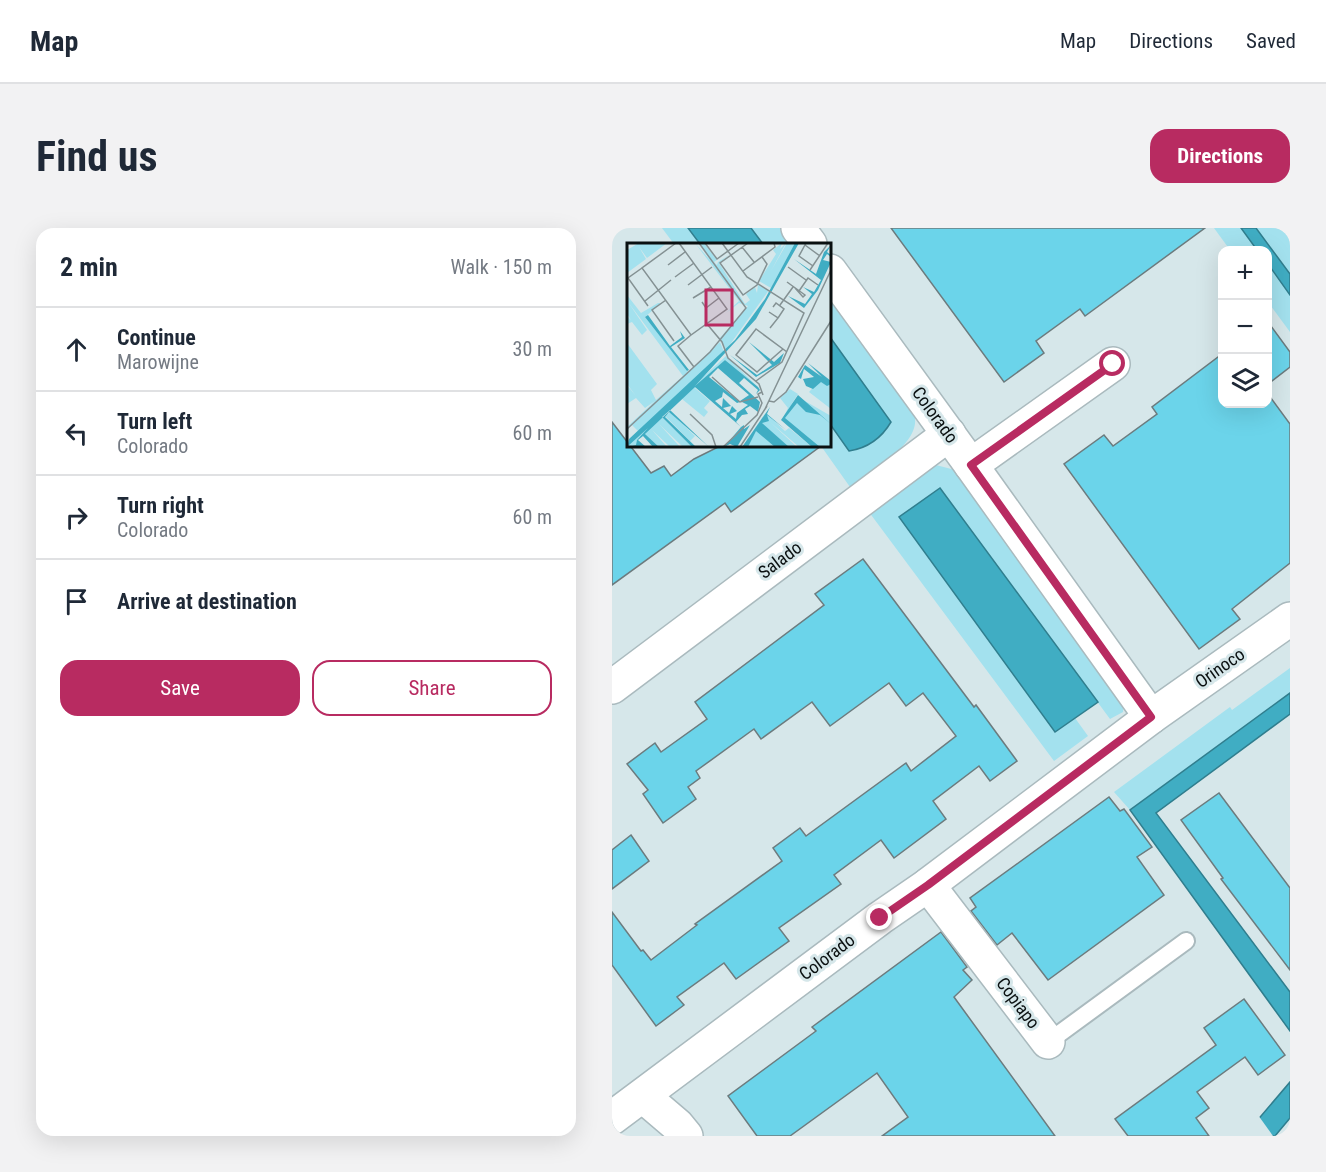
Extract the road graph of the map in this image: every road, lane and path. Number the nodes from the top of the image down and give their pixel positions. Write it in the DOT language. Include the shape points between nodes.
graph roads {
  1 [pos="798,228"];
  2 [pos="809,243"];
  3 [pos="831,273"];
  4 [pos="1113,364"];
  5 [pos="949,434"];
  6 [pos="971,465"];
  7 [pos="1290,619"];
  8 [pos="612,687"];
  9 [pos="1151,717"];
  10 [pos="928,885"];
  11 [pos="1186,940"];
  12 [pos="1048,1042"];
  13 [pos="643,1096"];
  14 [pos="612,1118"];
  15 [pos="686,1136"];
  1 -- 2 [label="street"];
  3 -- 5 [label="street, Colorado"];
  4 -- 6 [label="street"];
  5 -- 6 [label="street, Colorado"];
  5 -- 8 [label="street, Salado"];
  6 -- 9 [label="street, Colorado"];
  7 -- 9 [label="street, Orinoco"];
  9 -- 10 [label="street, Colorado"];
  10 -- 12 [label="street, Copiapo"];
  10 -- 13 [label="street, Colorado"];
  11 -- 12 [label="lane, Copiapo"];
  13 -- 14 [label="street, Colorado"];
  13 -- 15 [label="street"];
}
